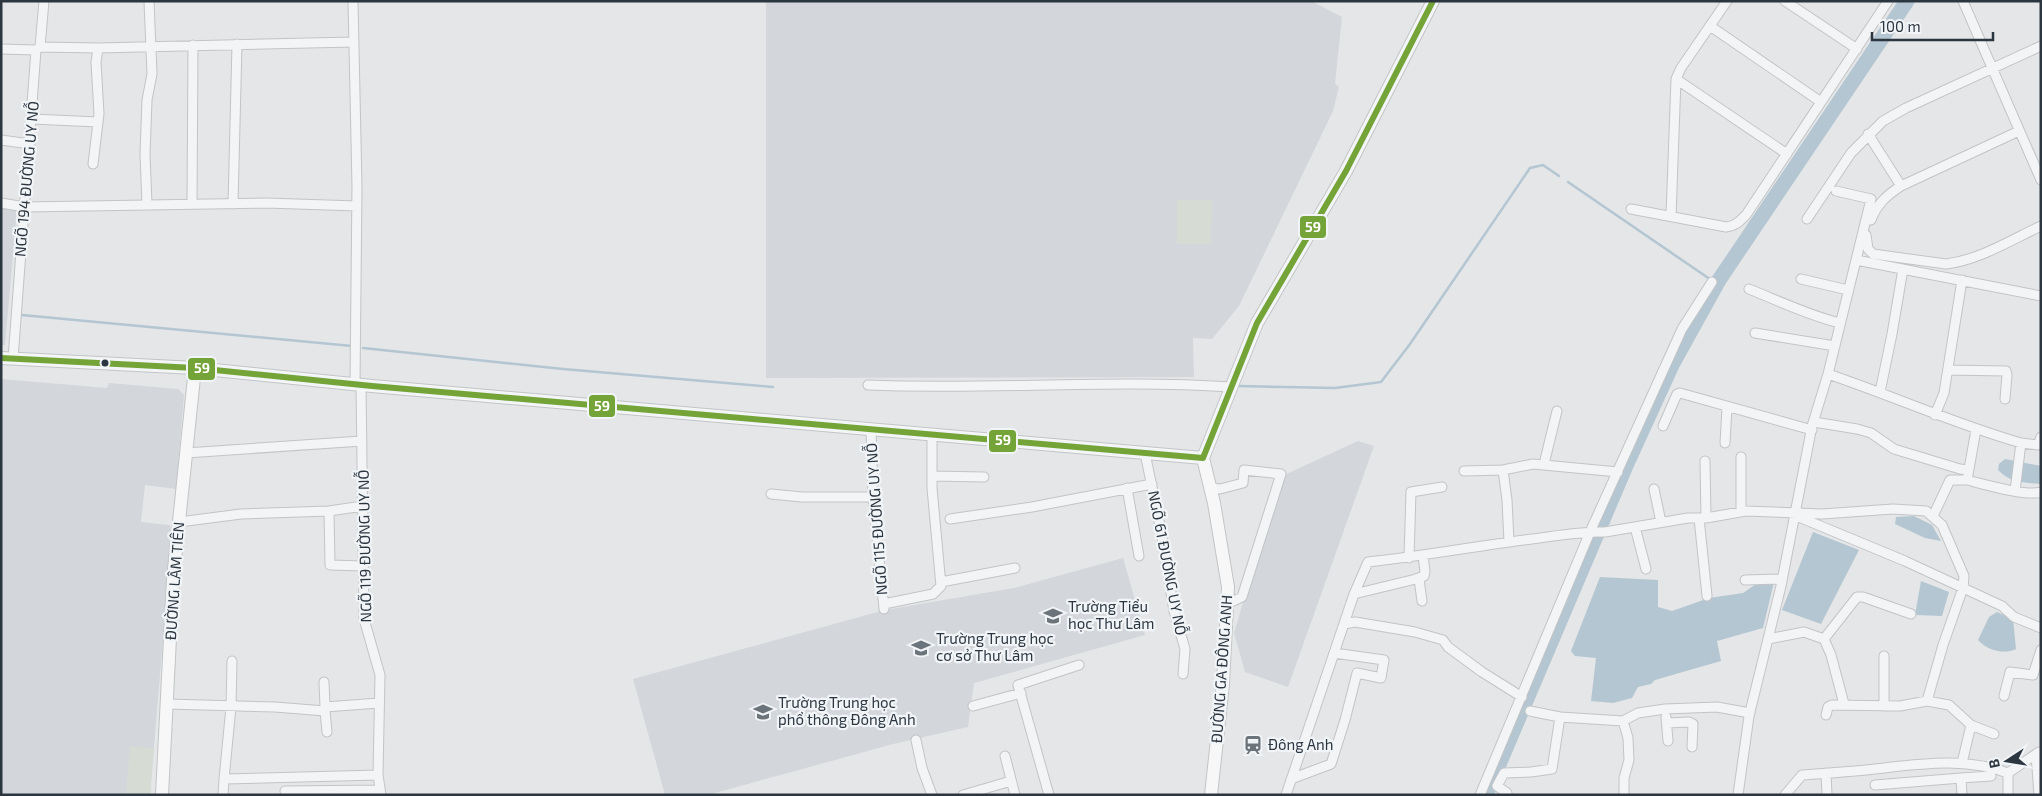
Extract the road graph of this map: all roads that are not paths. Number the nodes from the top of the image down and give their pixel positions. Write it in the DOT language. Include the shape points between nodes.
graph roads {
  1 [pos="44,1"];
  2 [pos="149,1"];
  3 [pos="353,1"];
  4 [pos="1433,1"];
  5 [pos="1727,1"];
  6 [pos="1785,1"];
  7 [pos="1888,1"];
  8 [pos="1963,1"];
  9 [pos="1710,26"];
  10 [pos="353,42"];
  11 [pos="237,44"];
  12 [pos="193,45"];
  13 [pos="152,46"];
  14 [pos="2041,46"];
  15 [pos="38,48"];
  16 [pos="98,48"];
  17 [pos="1,49"];
  18 [pos="1857,49"];
  19 [pos="1991,68"];
  20 [pos="1676,79"];
  21 [pos="1821,102"];
  22 [pos="32,119"];
  23 [pos="98,122"];
  24 [pos="2019,131"];
  25 [pos="1868,134"];
  26 [pos="1,140"];
  27 [pos="30,144"];
  28 [pos="1787,154"];
  29 [pos="93,164"];
  30 [pos="2041,180"];
  31 [pos="1901,186"];
  32 [pos="1836,192"];
  33 [pos="1,203"];
  34 [pos="192,204"];
  35 [pos="233,204"];
  36 [pos="147,205"];
  37 [pos="357,206"];
  38 [pos="25,207"];
  39 [pos="1631,209"];
  40 [pos="1671,216"];
  41 [pos="1807,218"];
  42 [pos="2041,226"];
  43 [pos="1856,260"];
  44 [pos="1903,269"];
  45 [pos="1801,279"];
  46 [pos="1962,280"];
  47 [pos="1712,282"];
  48 [pos="1749,289"];
  49 [pos="1848,290"];
  50 [pos="2041,296"];
  51 [pos="1840,323"];
  52 [pos="1756,333"];
  53 [pos="1835,346"];
  54 [pos="7,359"];
  55 [pos="195,368"];
  56 [pos="1948,370"];
  57 [pos="1828,374"];
  58 [pos="358,385"];
  59 [pos="868,385"];
  60 [pos="1231,387"];
  61 [pos="1880,392"];
  62 [pos="2004,399"];
  63 [pos="1727,408"];
  64 [pos="1557,411"];
  65 [pos="1935,415"];
  66 [pos="1663,426"];
  67 [pos="1813,426"];
  68 [pos="871,429"];
  69 [pos="1976,430"];
  70 [pos="932,434"];
  71 [pos="2041,436"];
  72 [pos="362,441"];
  73 [pos="1725,443"];
  74 [pos="2021,443"];
  75 [pos="186,453"];
  76 [pos="1145,453"];
  77 [pos="1741,457"];
  78 [pos="1203,458"];
  79 [pos="1705,461"];
  80 [pos="1544,464"];
  81 [pos="1464,470"];
  82 [pos="1502,470"];
  83 [pos="1968,470"];
  84 [pos="1618,472"];
  85 [pos="932,476"];
  86 [pos="984,478"];
  87 [pos="1968,480"];
  88 [pos="1152,484"];
  89 [pos="1442,487"];
  90 [pos="1127,488"];
  91 [pos="1211,488"];
  92 [pos="2015,488"];
  93 [pos="1654,490"];
  94 [pos="2041,492"];
  95 [pos="771,494"];
  96 [pos="873,497"];
  97 [pos="363,506"];
  98 [pos="329,511"];
  99 [pos="1741,512"];
  100 [pos="1794,514"];
  101 [pos="1933,516"];
  102 [pos="1703,518"];
  103 [pos="950,519"];
  104 [pos="179,522"];
  105 [pos="1661,522"];
  106 [pos="1635,527"];
  107 [pos="1591,532"];
  108 [pos="1509,542"];
  109 [pos="1139,556"];
  110 [pos="1422,556"];
  111 [pos="1409,558"];
  112 [pos="364,566"];
  113 [pos="1015,568"];
  114 [pos="1646,569"];
  115 [pos="1416,579"];
  116 [pos="1782,579"];
  117 [pos="1745,580"];
  118 [pos="941,582"];
  119 [pos="1963,588"];
  120 [pos="1354,594"];
  121 [pos="1707,596"];
  122 [pos="1422,601"];
  123 [pos="1227,604"];
  124 [pos="1911,614"];
  125 [pos="1344,624"];
  126 [pos="2041,628"];
  127 [pos="1768,639"];
  128 [pos="1824,639"];
  129 [pos="2041,650"];
  130 [pos="1334,653"];
  131 [pos="1884,656"];
  132 [pos="232,661"];
  133 [pos="1079,665"];
  134 [pos="1183,674"];
  135 [pos="324,682"];
  136 [pos="1021,693"];
  137 [pos="2004,696"];
  138 [pos="1522,697"];
  139 [pos="1927,701"];
  140 [pos="379,703"];
  141 [pos="167,704"];
  142 [pos="1844,704"];
  143 [pos="973,706"];
  144 [pos="1884,706"];
  145 [pos="231,707"];
  146 [pos="325,709"];
  147 [pos="1665,709"];
  148 [pos="1530,711"];
  149 [pos="1750,713"];
  150 [pos="1826,714"];
  151 [pos="1560,717"];
  152 [pos="1623,721"];
  153 [pos="1667,722"];
  154 [pos="1971,725"];
  155 [pos="327,732"];
  156 [pos="1994,734"];
  157 [pos="916,740"];
  158 [pos="1668,741"];
  159 [pos="1692,747"];
  160 [pos="2039,752"];
  161 [pos="1004,756"];
  162 [pos="1962,763"];
  163 [pos="1826,773"];
  164 [pos="2008,773"];
  165 [pos="378,775"];
  166 [pos="1991,776"];
  167 [pos="1961,778"];
  168 [pos="224,779"];
  169 [pos="1291,779"];
  170 [pos="1011,781"];
  171 [pos="1875,785"];
  172 [pos="285,791"];
  173 [pos="381,792"];
  174 [pos="162,795"];
  175 [pos="223,795"];
  176 [pos="932,795"];
  177 [pos="963,795"];
  178 [pos="1015,795"];
  179 [pos="1049,795"];
  180 [pos="1210,795"];
  181 [pos="1286,795"];
  182 [pos="1480,795"];
  183 [pos="1507,795"];
  184 [pos="1624,795"];
  185 [pos="1738,795"];
  186 [pos="1785,795"];
  187 [pos="1827,795"];
  188 [pos="1962,795"];
  189 [pos="2008,795"];
  190 [pos="2040,795"];
  1 -- 15 [label="street, NGÕ 194 ĐƯỜNG UY NỖ"];
  2 -- 13 [label="street"];
  3 -- 10 [label="street, NGÕ 119 ĐƯỜNG UY NỖ"];
  4 -- 60 [label="street" via="1346,171 1257,324"];
  5 -- 9 [label="street"];
  6 -- 18 [label="street"];
  7 -- 18 [label="street"];
  8 -- 19 [label="street"];
  9 -- 20 [label="street"];
  9 -- 21 [label="street"];
  10 -- 11 [label="street"];
  10 -- 37 [label="street, NGÕ 119 ĐƯỜNG UY NỖ"];
  11 -- 12 [label="street"];
  11 -- 35 [label="street"];
  12 -- 13 [label="street"];
  12 -- 34 [label="street"];
  13 -- 16 [label="street"];
  13 -- 36 [label="street" via="145,154"];
  14 -- 19 [label="street"];
  15 -- 16 [label="street"];
  15 -- 17 [label="street"];
  15 -- 22 [label="street, NGÕ 194 ĐƯỜNG UY NỖ"];
  16 -- 23 [label="street"];
  18 -- 21 [label="street"];
  19 -- 24 [label="street"];
  19 -- 25 [label="street" via="1906,108"];
  20 -- 28 [label="street"];
  20 -- 40 [label="street"];
  21 -- 28 [label="street"];
  22 -- 23 [label="street"];
  22 -- 27 [label="street, NGÕ 194 ĐƯỜNG UY NỖ"];
  23 -- 29 [label="street"];
  24 -- 30 [label="street"];
  24 -- 31 [label="street"];
  25 -- 31 [label="street"];
  25 -- 41 [label="street" via="1851,153"];
  26 -- 27 [label="street"];
  27 -- 38 [label="street, NGÕ 194 ĐƯỜNG UY NỖ"];
  28 -- 40 [label="street" via="1746,215 1733,226"];
  31 -- 42 [label="street" via="1885,197 1875,210 1866,233 1866,243 1873,254 1957,263"];
  32 -- 43 [label="street" via="1871,199"];
  33 -- 38 [label="street"];
  34 -- 35 [label="street"];
  34 -- 36 [label="street"];
  35 -- 37 [label="street"];
  36 -- 38 [label="street"];
  37 -- 58 [label="street, NGÕ 119 ĐƯỜNG UY NỖ"];
  38 -- 54 [label="street, NGÕ 194 ĐƯỜNG UY NỖ"];
  39 -- 40 [label="street"];
  43 -- 44 [label="street"];
  43 -- 49 [label="street"];
  44 -- 46 [label="street"];
  44 -- 61 [label="street"];
  45 -- 49 [label="street"];
  46 -- 50 [label="street"];
  46 -- 56 [label="street"];
  47 -- 84 [label="street" via="1682,329"];
  48 -- 51 [label="street" via="1818,318"];
  49 -- 51 [label="street"];
  51 -- 53 [label="street"];
  52 -- 53 [label="street"];
  53 -- 57 [label="street"];
  54 -- 55 [label="street"];
  55 -- 58 [label="street"];
  55 -- 75 [label="street, ĐƯỜNG LÂM TIÊN"];
  56 -- 62 [label="street" via="2006,371"];
  56 -- 65 [label="street" via="1944,393"];
  57 -- 61 [label="street"];
  57 -- 67 [label="street"];
  58 -- 68 [label="street"];
  58 -- 72 [label="street, NGÕ 119 ĐƯỜNG UY NỖ"];
  59 -- 60 [label="street"];
  60 -- 78 [label="street"];
  61 -- 65 [label="street"];
  63 -- 66 [label="street" via="1680,393"];
  63 -- 67 [label="street"];
  63 -- 73 [label="street"];
  64 -- 80 [label="street"];
  65 -- 69 [label="street"];
  67 -- 83 [label="street" via="1857,429 1871,433 1894,449"];
  67 -- 100 [label="street"];
  68 -- 70 [label="street"];
  68 -- 96 [label="street, NGÕ 115 ĐƯỜNG UY NỖ"];
  69 -- 74 [label="street"];
  69 -- 83 [label="street"];
  70 -- 76 [label="street"];
  70 -- 85 [label="street"];
  71 -- 74 [label="street" via="2038,445"];
  72 -- 75 [label="street"];
  72 -- 97 [label="street, NGÕ 119 ĐƯỜNG UY NỖ"];
  74 -- 92 [label="street"];
  75 -- 104 [label="street, ĐƯỜNG LÂM TIÊN"];
  76 -- 78 [label="street"];
  76 -- 88 [label="street, NGÕ 61 ĐƯỜNG UY NỖ"];
  77 -- 99 [label="street"];
  78 -- 91 [label="street, ĐƯỜNG GA ĐÔNG ANH"];
  79 -- 102 [label="street"];
  80 -- 82 [label="street"];
  80 -- 84 [label="street"];
  81 -- 82 [label="street"];
  82 -- 108 [label="street"];
  83 -- 87 [label="street"];
  84 -- 107 [label="street"];
  85 -- 86 [label="street"];
  85 -- 118 [label="street"];
  87 -- 92 [label="street"];
  87 -- 101 [label="street" via="1950,480"];
  88 -- 90 [label="street"];
  88 -- 134 [label="street, NGÕ 61 ĐƯỜNG UY NỖ" via="1174,611 1185,649"];
  89 -- 111 [label="street" via="1411,492"];
  90 -- 103 [label="street"];
  90 -- 109 [label="street"];
  91 -- 123 [label="street, ĐƯỜNG GA ĐÔNG ANH" via="1228,587"];
  91 -- 123 [label="street" via="1244,483 1244,470 1281,474 1242,597"];
  92 -- 94 [label="street" via="2036,494"];
  93 -- 105 [label="street"];
  95 -- 96 [label="street"];
  96 -- 118 [label="street, NGÕ 115 ĐƯỜNG UY NỖ" via="884,607 933,594"];
  97 -- 98 [label="street"];
  97 -- 112 [label="street, NGÕ 119 ĐƯỜNG UY NỖ"];
  98 -- 104 [label="street" via="242,514"];
  98 -- 112 [label="street" via="330,565"];
  99 -- 100 [label="street"];
  99 -- 102 [label="street"];
  100 -- 101 [label="street" via="1893,509 1926,511"];
  100 -- 116 [label="street"];
  100 -- 119 [label="street"];
  101 -- 119 [label="street" via="1942,525 1964,576"];
  102 -- 105 [label="street"];
  102 -- 121 [label="street"];
  104 -- 141 [label="street, ĐƯỜNG LÂM TIÊN"];
  105 -- 106 [label="street"];
  106 -- 107 [label="street"];
  106 -- 114 [label="street"];
  107 -- 108 [label="street"];
  107 -- 138 [label="street"];
  108 -- 110 [label="street"];
  110 -- 111 [label="street"];
  110 -- 115 [label="street" via="1424,576"];
  111 -- 120 [label="street" via="1368,562"];
  112 -- 140 [label="street, NGÕ 119 ĐƯỜNG UY NỖ" via="364,619 380,676"];
  113 -- 118 [label="street"];
  115 -- 120 [label="street"];
  115 -- 122 [label="street" via="1419,579"];
  116 -- 117 [label="street"];
  116 -- 127 [label="street"];
  119 -- 126 [label="street" via="2002,606 2014,617"];
  119 -- 139 [label="street"];
  120 -- 125 [label="street"];
  123 -- 180 [label="street, ĐƯỜNG GA ĐÔNG ANH" via="1223,684"];
  124 -- 128 [label="street" via="1858,597"];
  125 -- 130 [label="street"];
  125 -- 138 [label="street" via="1355,622 1443,640 1482,672"];
  127 -- 128 [label="street" via="1804,632"];
  127 -- 149 [label="street"];
  128 -- 142 [label="street"];
  129 -- 137 [label="street" via="2033,675 2010,672"];
  130 -- 169 [label="street"];
  130 -- 169 [label="street" via="1384,660 1381,678 1357,673 1331,764"];
  131 -- 144 [label="street"];
  132 -- 145 [label="street"];
  133 -- 136 [label="street" via="1018,685"];
  135 -- 146 [label="street"];
  136 -- 143 [label="street"];
  136 -- 179 [label="street"];
  138 -- 182 [label="street"];
  139 -- 144 [label="street"];
  139 -- 154 [label="street" via="1949,705"];
  140 -- 146 [label="street"];
  140 -- 165 [label="street, NGÕ 119 ĐƯỜNG UY NỖ"];
  141 -- 145 [label="street"];
  141 -- 174 [label="street, ĐƯỜNG LÂM TIÊN"];
  142 -- 144 [label="street"];
  142 -- 150 [label="street" via="1828,707"];
  145 -- 146 [label="street"];
  145 -- 168 [label="street"];
  146 -- 155 [label="street"];
  147 -- 149 [label="street" via="1717,707"];
  147 -- 152 [label="street" via="1638,713"];
  147 -- 153 [label="street"];
  148 -- 151 [label="street"];
  149 -- 185 [label="street"];
  151 -- 152 [label="street"];
  151 -- 183 [label="street" via="1552,769 1504,773 1497,786"];
  152 -- 184 [label="street" via="1629,760"];
  153 -- 158 [label="street"];
  153 -- 159 [label="street" via="1692,724"];
  154 -- 156 [label="street"];
  154 -- 162 [label="street"];
  157 -- 176 [label="street"];
  160 -- 164 [label="street"];
  160 -- 190 [label="street"];
  161 -- 170 [label="street"];
  162 -- 163 [label="street" via="1913,764"];
  162 -- 164 [label="street" via="1988,766"];
  163 -- 186 [label="street" via="1802,775"];
  163 -- 187 [label="street"];
  164 -- 189 [label="street"];
  165 -- 168 [label="street"];
  165 -- 173 [label="street, NGÕ 119 ĐƯỜNG UY NỖ"];
  166 -- 167 [label="street"];
  167 -- 171 [label="street"];
  167 -- 188 [label="street"];
  168 -- 175 [label="street"];
  169 -- 181 [label="street"];
  170 -- 177 [label="street"];
  170 -- 178 [label="street"];
  172 -- 173 [label="street"];
}
